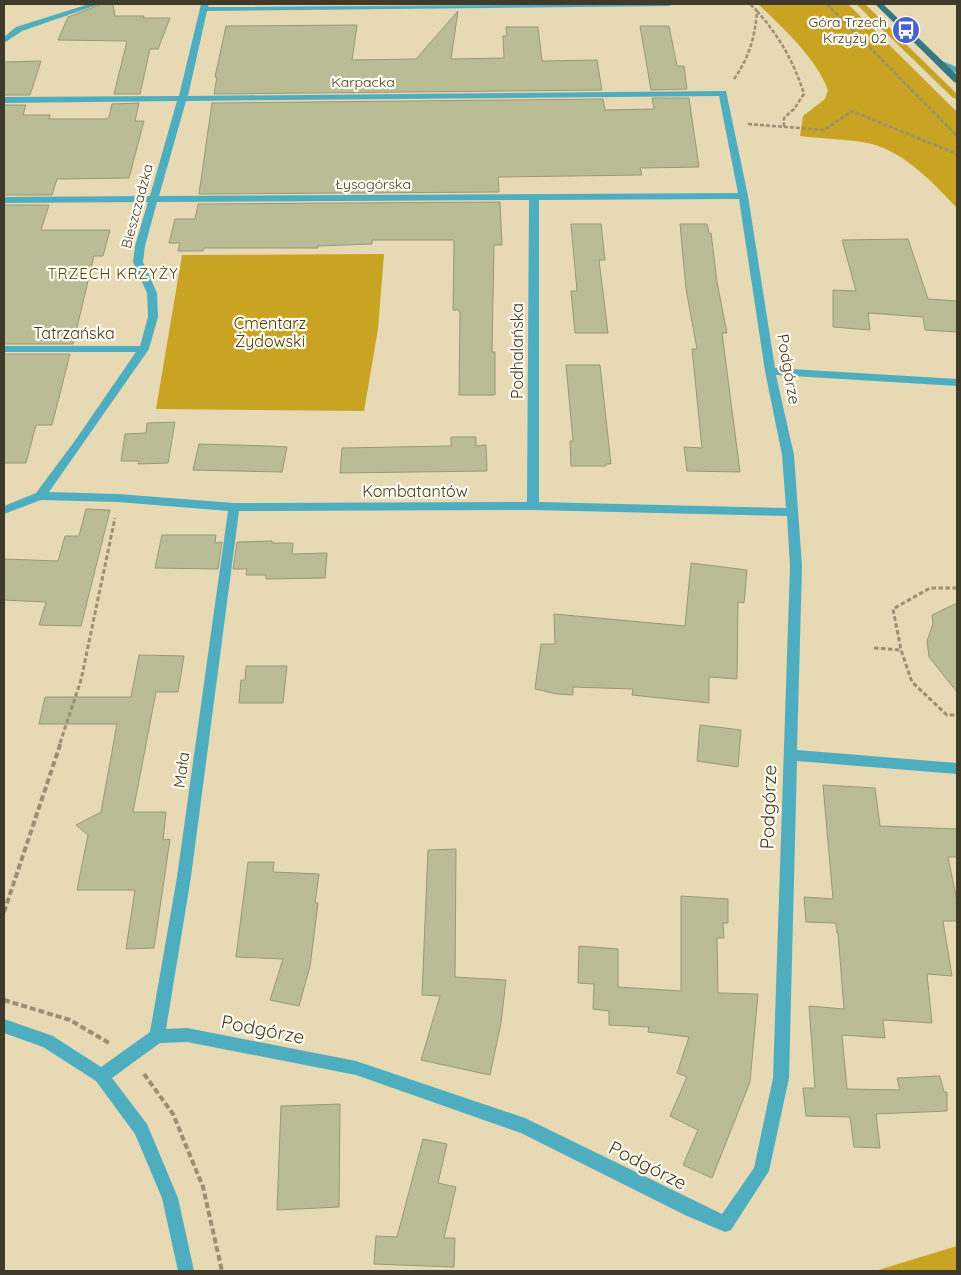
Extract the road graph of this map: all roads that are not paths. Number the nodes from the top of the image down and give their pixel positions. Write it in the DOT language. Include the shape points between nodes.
graph roads {
  1 [pos="96,4"];
  2 [pos="669,4"];
  3 [pos="879,4"];
  4 [pos="204,6"];
  5 [pos="4,41"];
  6 [pos="942,64"];
  7 [pos="957,70"];
  8 [pos="957,80"];
  9 [pos="723,93"];
  10 [pos="183,97"];
  11 [pos="4,100"];
  12 [pos="534,196"];
  13 [pos="743,196"];
  14 [pos="154,198"];
  15 [pos="4,200"];
  16 [pos="4,349"];
  17 [pos="144,349"];
  18 [pos="770,371"];
  19 [pos="957,382"];
  20 [pos="40,496"];
  21 [pos="533,506"];
  22 [pos="234,507"];
  23 [pos="4,510"];
  24 [pos="791,512"];
  25 [pos="790,755"];
  26 [pos="957,769"];
  27 [pos="4,1026"];
  28 [pos="157,1036"];
  29 [pos="101,1076"];
  30 [pos="186,1271"];
  1 -- 5 [label="street" via="19,29"];
  2 -- 4 [label="street"];
  3 -- 6 [label="main road"];
  4 -- 10 [label="street, Bieszczadzka"];
  6 -- 7 [label="street"];
  6 -- 8 [label="main road"];
  9 -- 10 [label="street, Karpacka"];
  9 -- 13 [label="street, Podgórze"];
  10 -- 11 [label="street, Karpacka"];
  10 -- 14 [label="street, Bieszczadzka"];
  12 -- 13 [label="street, Łysogórska"];
  12 -- 14 [label="street, Łysogórska"];
  12 -- 21 [label="street, Podhalańska"];
  13 -- 18 [label="street, Podgórze"];
  14 -- 15 [label="street, Łysogórska"];
  14 -- 17 [label="street, Bieszczadzka" via="138,262 152,293 153,317"];
  16 -- 17 [label="street, Tatrzańska"];
  17 -- 20 [label="street, Bieszczadzka"];
  18 -- 19 [label="street"];
  18 -- 24 [label="street, Podgórze" via="788,455"];
  20 -- 22 [label="street, Kombatantów"];
  20 -- 23 [label="street"];
  21 -- 22 [label="street, Kombatantów"];
  21 -- 24 [label="street, Kombatantów"];
  22 -- 28 [label="street, Mała" via="184,876"];
  24 -- 25 [label="street, Podgórze" via="796,566"];
  25 -- 26 [label="street, Podgórze"];
  25 -- 28 [label="street, Podgórze" via="780,1078 761,1171 726,1224 525,1126 356,1068 187,1035"];
  27 -- 29 [label="street" via="48,1041"];
  28 -- 29 [label="street"];
  29 -- 30 [label="street" via="141,1129 170,1198"];
}
